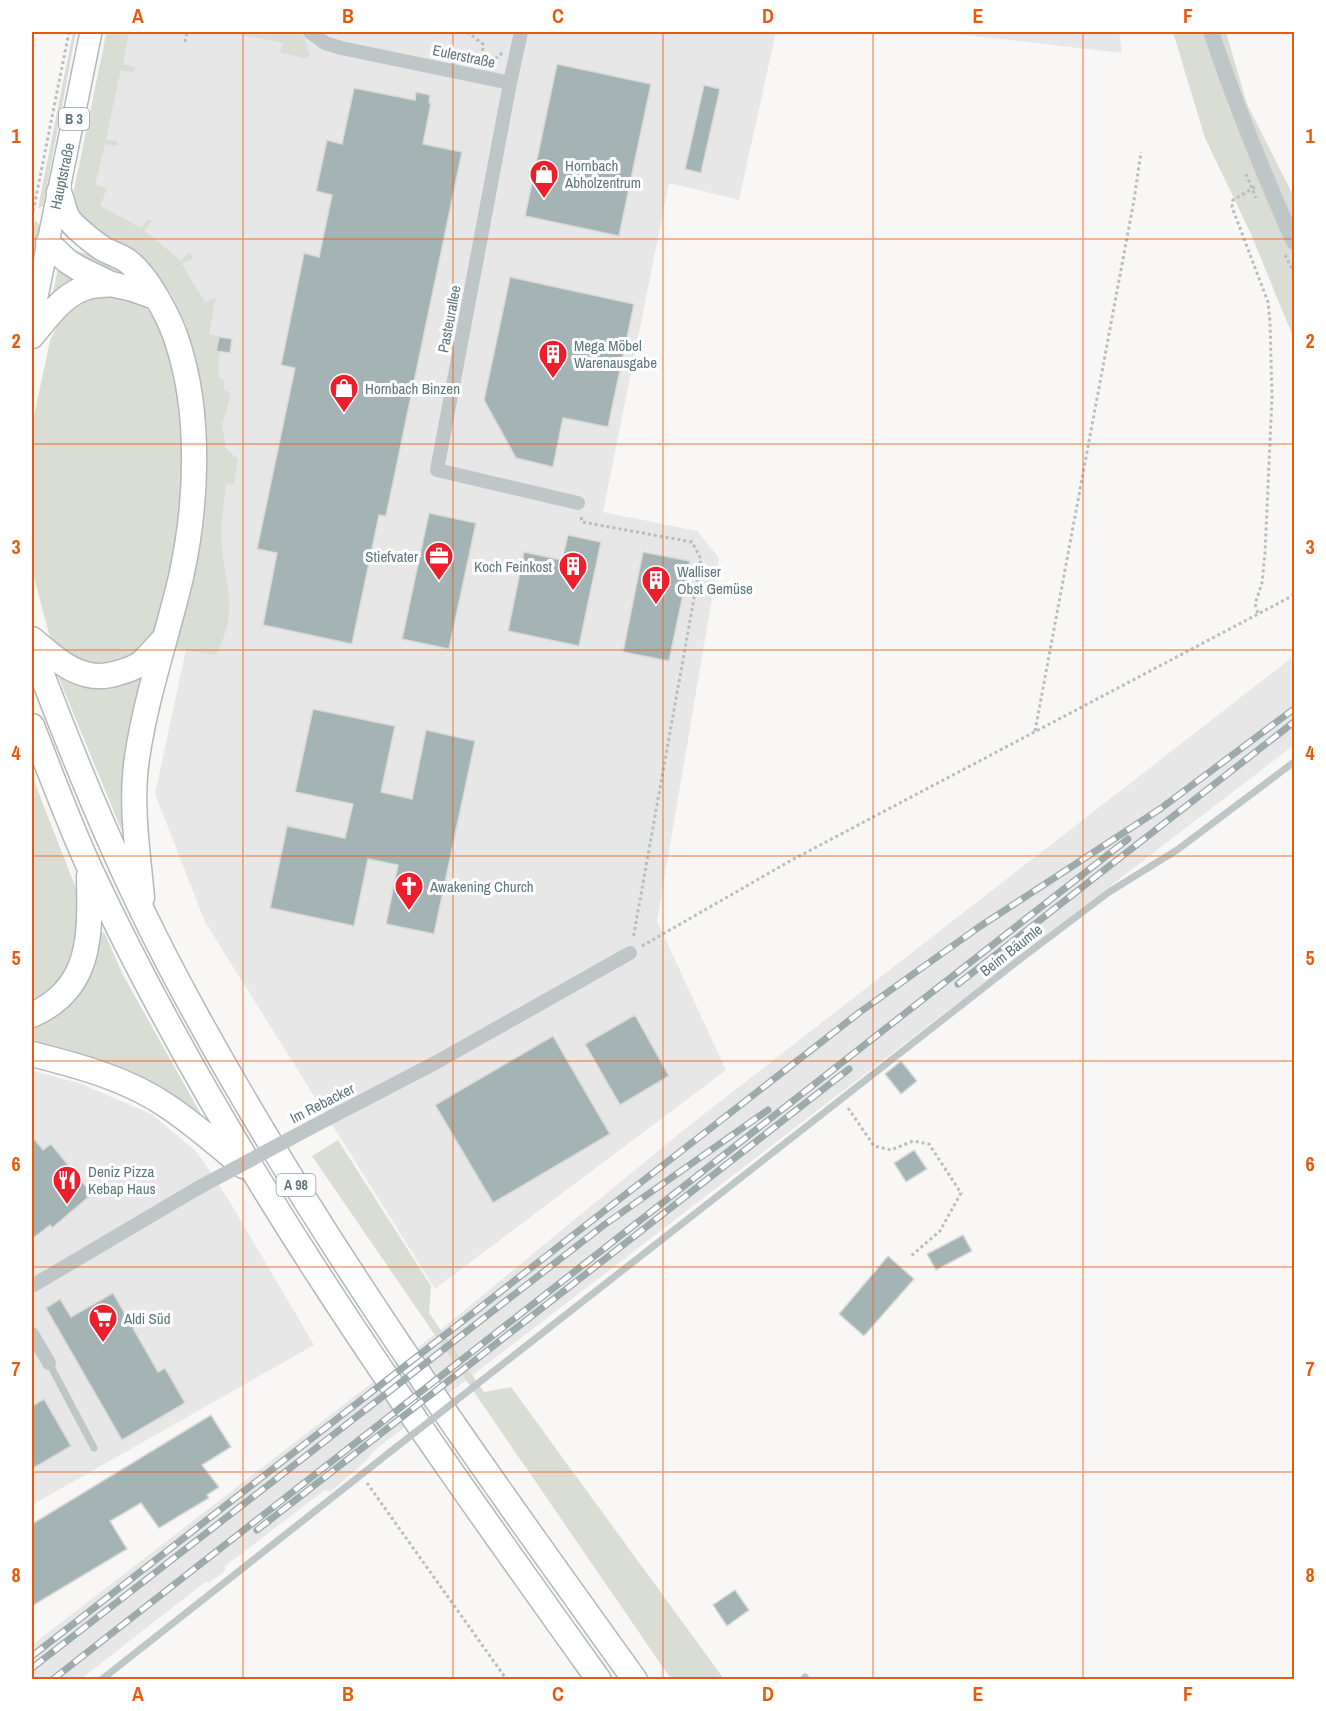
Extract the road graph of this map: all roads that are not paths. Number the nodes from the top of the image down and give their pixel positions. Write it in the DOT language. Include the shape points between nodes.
graph roads {
  1 [pos="91,32"];
  2 [pos="521,32"];
  3 [pos="1211,32"];
  4 [pos="311,33"];
  5 [pos="510,83"];
  6 [pos="59,192"];
  7 [pos="1294,242"];
  8 [pos="48,243"];
  9 [pos="102,249"];
  10 [pos="111,284"];
  11 [pos="155,297"];
  12 [pos="32,321"];
  13 [pos="32,336"];
  14 [pos="578,503"];
  15 [pos="32,639"];
  16 [pos="163,640"];
  17 [pos="32,648"];
  18 [pos="32,726"];
  19 [pos="1294,762"];
  20 [pos="89,868"];
  21 [pos="143,912"];
  22 [pos="630,953"];
  23 [pos="32,1015"];
  24 [pos="32,1054"];
  25 [pos="254,1175"];
  26 [pos="32,1286"];
  27 [pos="32,1334"];
  28 [pos="49,1363"];
  29 [pos="94,1448"];
  30 [pos="101,1680"];
  31 [pos="599,1680"];
  32 [pos="635,1680"];
  1 -- 6 [label="main road, Hauptstraße / B 3"];
  2 -- 5 [label="street, Pasteurallee"];
  3 -- 7 [label="street"];
  4 -- 5 [label="street, Eulerstraße" via="325,44"];
  5 -- 14 [label="street, Pasteurallee" via="437,470"];
  6 -- 8 [label="main road, Hauptstraße / B 3"];
  6 -- 9 [label="highway" via="68,219"];
  8 -- 9 [label="highway"];
  8 -- 10 [label="highway" via="67,261"];
  8 -- 12 [label="main road, Hauptstraße / B 3"];
  9 -- 11 [label="highway" via="126,260 141,273"];
  10 -- 11 [label="highway"];
  10 -- 13 [label="highway" via="87,287 66,299"];
  11 -- 16 [label="highway" via="178,343 187,379 193,450 188,541"];
  15 -- 16 [label="highway" via="73,671 100,677 139,665"];
  16 -- 21 [label="highway" via="137,759 134,795"];
  17 -- 21 [label="highway, A 98" via="79,771"];
  18 -- 20 [label="highway, A 98"];
  19 -- 30 [label="lane, Beim Bäumle, bridge" via="1177,850 1109,892 1019,960"];
  20 -- 23 [label="highway" via="90,924 82,965 55,1002"];
  20 -- 25 [label="highway, A 98" via="158,1006"];
  21 -- 32 [label="highway, A 98" via="244,1100 356,1280"];
  22 -- 26 [label="street, Im Rebacker, bridge" via="417,1073 198,1188"];
  24 -- 25 [label="highway" via="88,1069 169,1107"];
  25 -- 31 [label="highway, A 98" via="368,1350"];
  27 -- 28 [label="street"];
  28 -- 29 [label="lane"];
}
